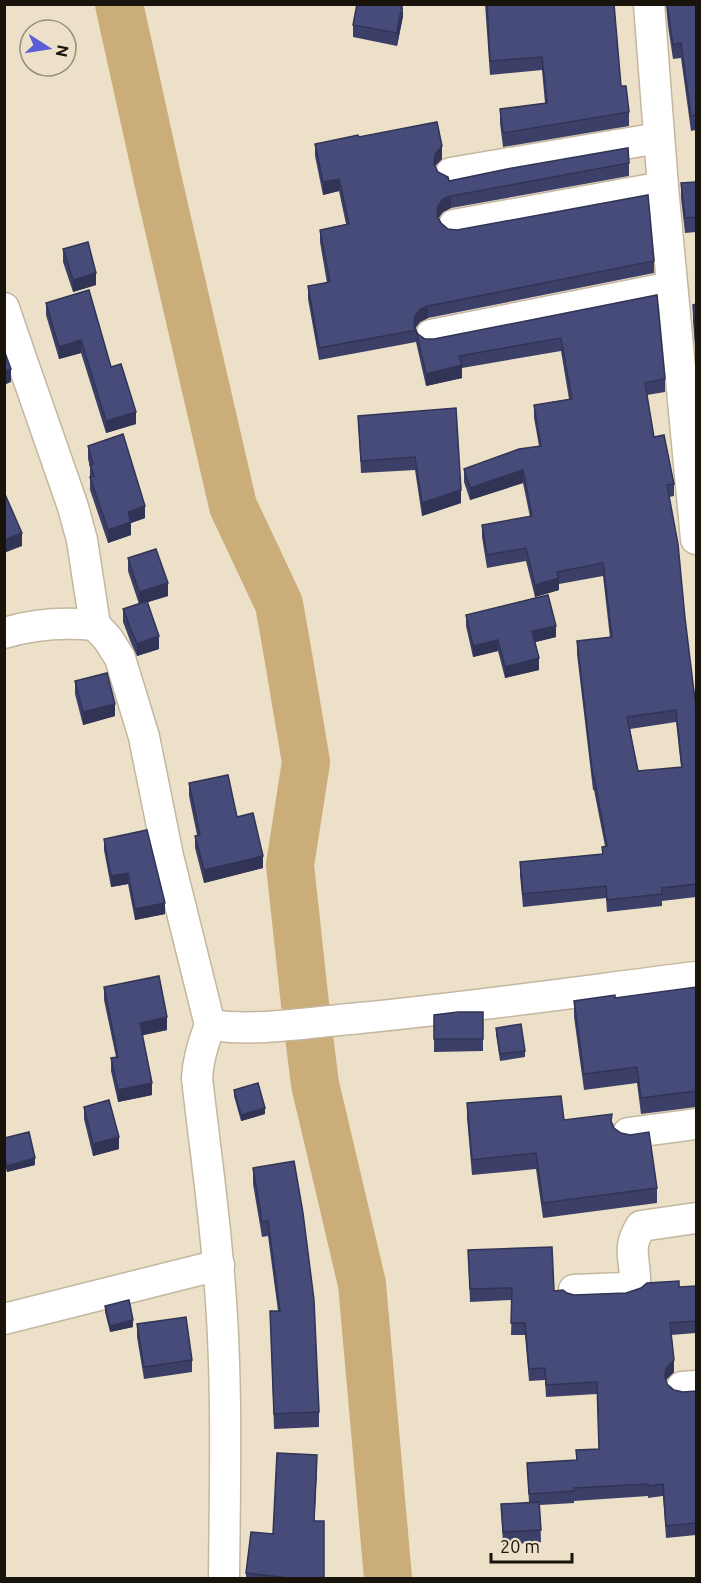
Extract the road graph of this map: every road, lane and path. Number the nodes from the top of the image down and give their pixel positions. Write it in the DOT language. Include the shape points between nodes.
graph roads {
  1 [pos="649,4"];
  2 [pos="659,138"];
  3 [pos="451,173"];
  4 [pos="663,187"];
  5 [pos="454,225"];
  6 [pos="672,287"];
  7 [pos="4,308"];
  8 [pos="431,334"];
  9 [pos="696,539"];
  10 [pos="95,625"];
  11 [pos="4,633"];
  12 [pos="696,977"];
  13 [pos="210,1025"];
  14 [pos="696,1124"];
  15 [pos="628,1133"];
  16 [pos="696,1218"];
  17 [pos="219,1265"];
  18 [pos="574,1290"];
  19 [pos="4,1319"];
  20 [pos="224,1578"];
  1 -- 2 [label="street"];
  2 -- 3 [label="street"];
  2 -- 4 [label="street"];
  4 -- 5 [label="street"];
  4 -- 6 [label="street"];
  6 -- 8 [label="street"];
  6 -- 9 [label="street"];
  7 -- 10 [label="street" via="73,507"];
  10 -- 11 [label="street" via="57,624"];
  10 -- 13 [label="street" via="120,658 144,737 168,856"];
  12 -- 13 [label="street" via="433,1011 291,1025"];
  13 -- 17 [label="street" via="201,1047 197,1078"];
  14 -- 15 [label="street"];
  16 -- 18 [label="street" via="641,1226 632,1250 635,1284 625,1288"];
  17 -- 19 [label="street"];
  17 -- 20 [label="street" via="224,1346"];
}
